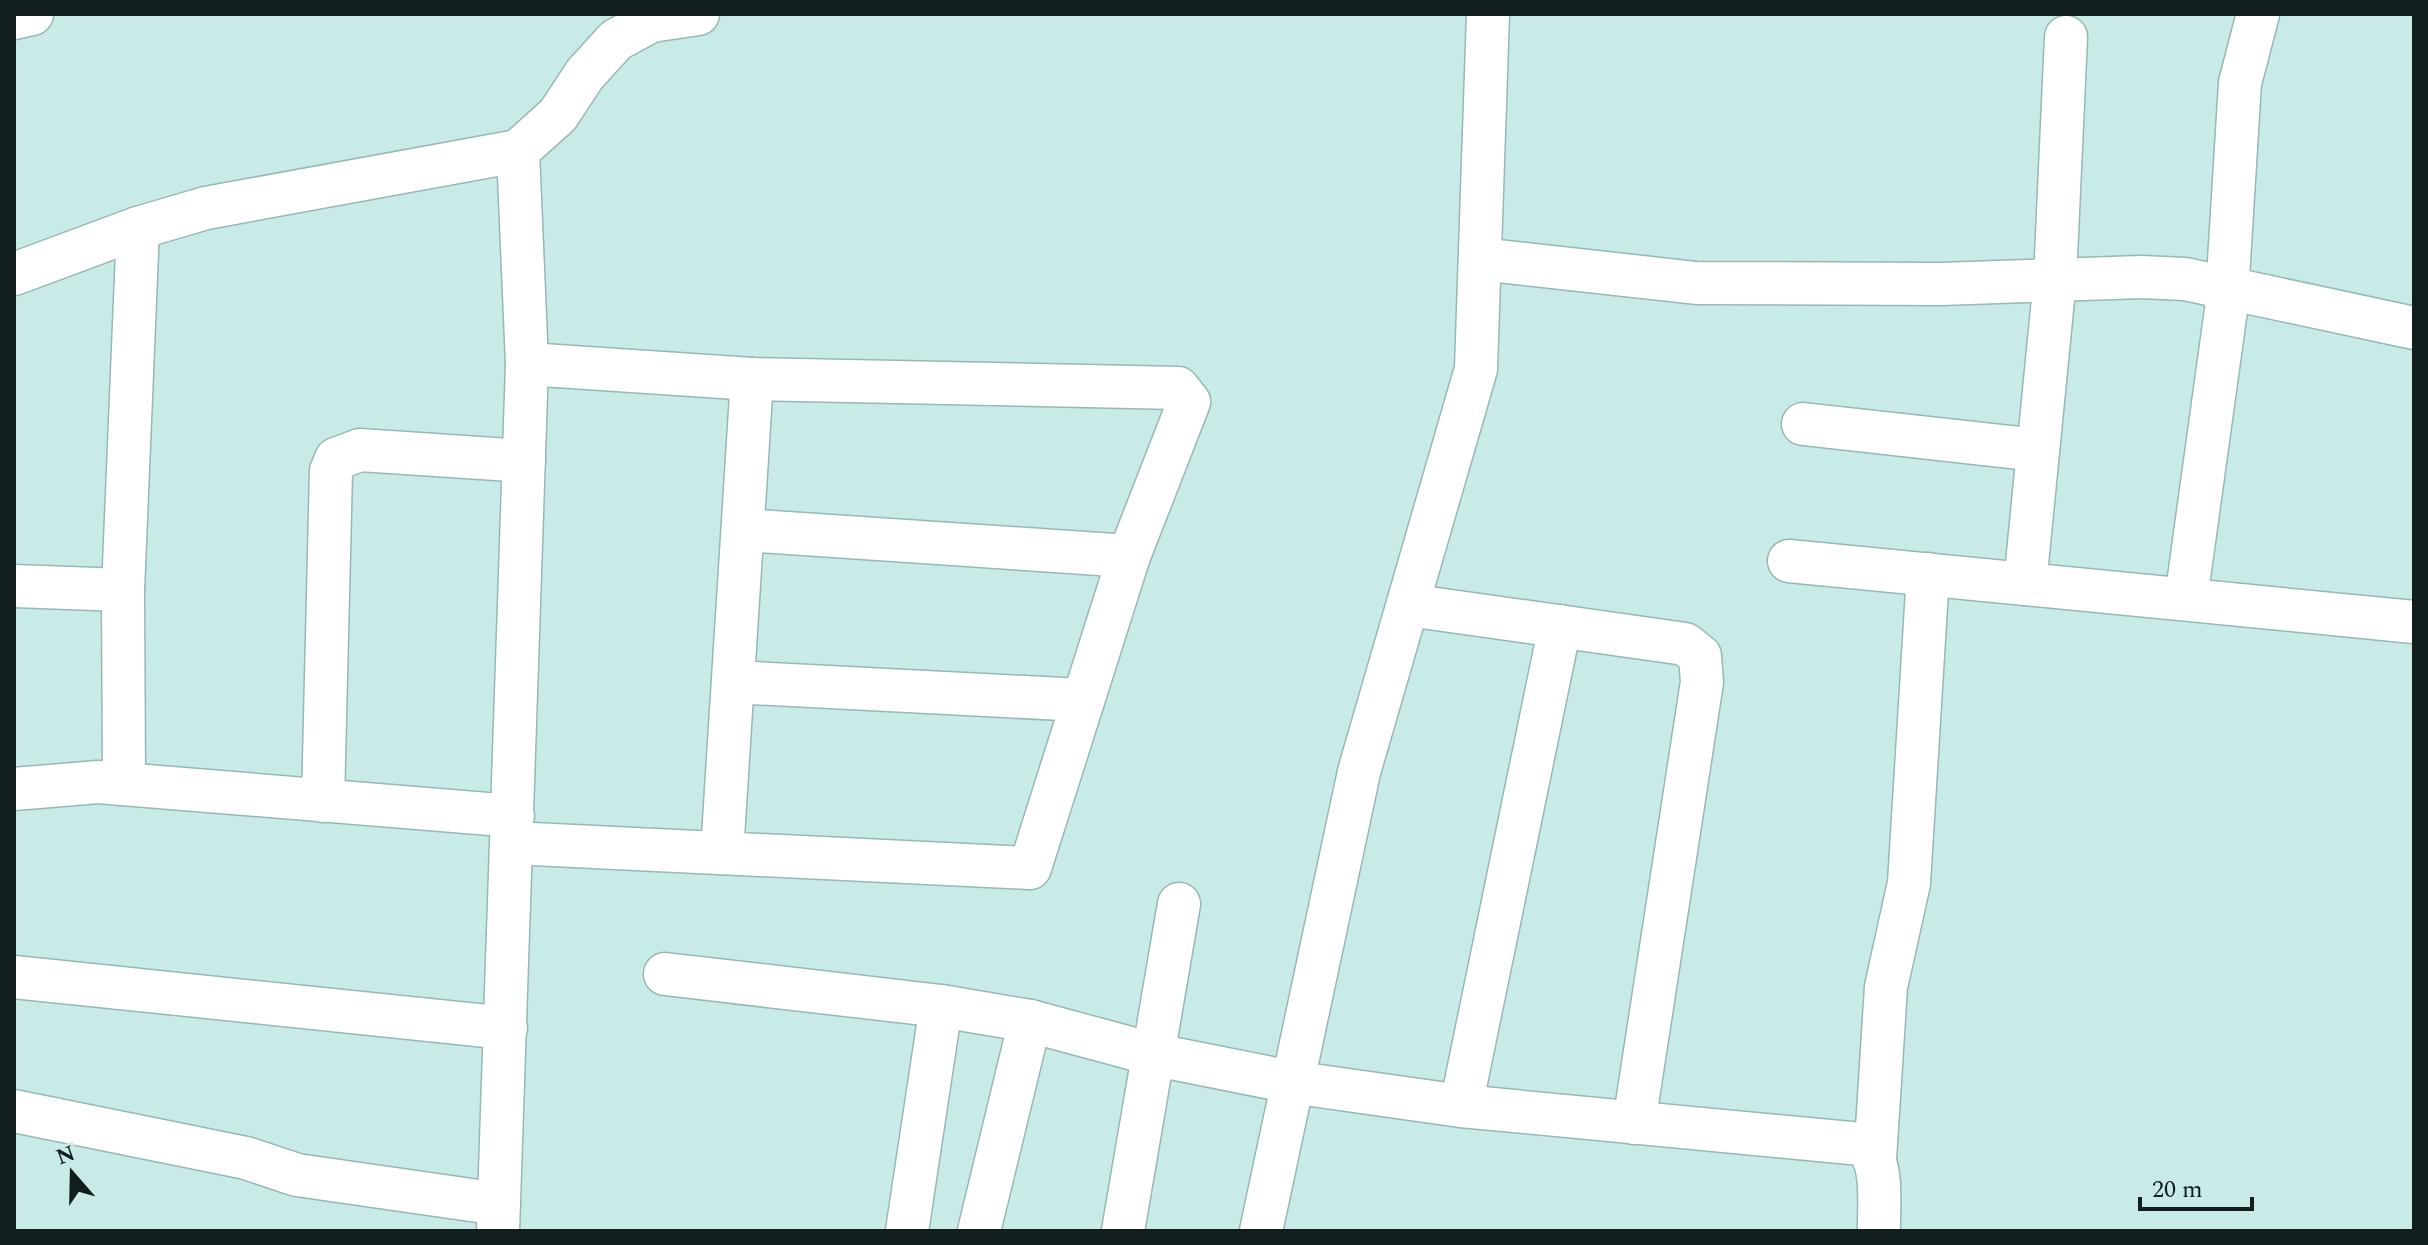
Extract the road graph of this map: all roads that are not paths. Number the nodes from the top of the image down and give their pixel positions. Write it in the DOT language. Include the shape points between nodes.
graph roads {
  1 [pos="32,14"];
  2 [pos="698,14"];
  3 [pos="1488,14"];
  4 [pos="2258,14"];
  5 [pos="14,18"];
  6 [pos="608,27"];
  7 [pos="2066,37"];
  8 [pos="518,151"];
  9 [pos="138,228"];
  10 [pos="1480,259"];
  11 [pos="14,274"];
  12 [pos="2055,279"];
  13 [pos="2228,286"];
  14 [pos="2414,328"];
  15 [pos="527,364"];
  16 [pos="752,379"];
  17 [pos="1803,424"];
  18 [pos="2038,450"];
  19 [pos="524,461"];
  20 [pos="743,530"];
  21 [pos="1129,556"];
  22 [pos="1789,561"];
  23 [pos="1928,574"];
  24 [pos="2025,584"];
  25 [pos="14,586"];
  26 [pos="123,590"];
  27 [pos="2186,599"];
  28 [pos="1408,605"];
  29 [pos="2414,622"];
  30 [pos="1560,626"];
  31 [pos="733,682"];
  32 [pos="1082,700"];
  33 [pos="124,784"];
  34 [pos="14,789"];
  35 [pos="323,801"];
  36 [pos="512,830"];
  37 [pos="722,853"];
  38 [pos="1179,904"];
  39 [pos="665,974"];
  40 [pos="14,977"];
  41 [pos="941,1006"];
  42 [pos="1030,1021"];
  43 [pos="506,1028"];
  44 [pos="1156,1055"];
  45 [pos="1291,1082"];
  46 [pos="1461,1106"];
  47 [pos="14,1111"];
  48 [pos="1634,1123"];
  49 [pos="1875,1159"];
  50 [pos="498,1217"];
  51 [pos="907,1231"];
  52 [pos="979,1231"];
  53 [pos="1123,1231"];
  54 [pos="1261,1231"];
  55 [pos="1879,1231"];
  1 -- 5 [label="street"];
  2 -- 6 [label="street"];
  3 -- 10 [label="street"];
  4 -- 13 [label="street" via="2240,83"];
  6 -- 8 [label="street" via="558,115"];
  7 -- 12 [label="street"];
  8 -- 9 [label="street" via="206,208"];
  8 -- 15 [label="street"];
  9 -- 11 [label="street"];
  9 -- 26 [label="street"];
  10 -- 12 [label="street" via="1696,283"];
  10 -- 28 [label="street" via="1476,369"];
  12 -- 13 [label="street" via="2141,277"];
  12 -- 18 [label="street"];
  13 -- 14 [label="street"];
  13 -- 27 [label="street"];
  15 -- 16 [label="street"];
  15 -- 19 [label="street"];
  16 -- 20 [label="street"];
  16 -- 21 [label="street" via="1178,388 1187,397 1187,408"];
  17 -- 18 [label="street"];
  18 -- 24 [label="street"];
  19 -- 35 [label="street" via="360,450 336,459 331,471"];
  19 -- 36 [label="street"];
  20 -- 21 [label="street"];
  20 -- 31 [label="street"];
  21 -- 32 [label="street"];
  22 -- 23 [label="street"];
  23 -- 24 [label="street"];
  23 -- 49 [label="street" via="1909,883 1886,987"];
  24 -- 27 [label="street"];
  25 -- 26 [label="street"];
  26 -- 33 [label="street"];
  27 -- 29 [label="street"];
  28 -- 30 [label="street"];
  28 -- 45 [label="street" via="1359,772"];
  30 -- 46 [label="street"];
  30 -- 48 [label="street" via="1685,644 1694,648 1704,668"];
  31 -- 32 [label="street"];
  31 -- 37 [label="street"];
  32 -- 37 [label="street" via="1030,868"];
  33 -- 34 [label="street"];
  33 -- 35 [label="street"];
  35 -- 36 [label="street"];
  36 -- 37 [label="street"];
  36 -- 43 [label="street"];
  38 -- 44 [label="street"];
  39 -- 41 [label="street"];
  40 -- 43 [label="street"];
  41 -- 42 [label="street"];
  41 -- 51 [label="street"];
  42 -- 44 [label="street"];
  42 -- 52 [label="street"];
  43 -- 50 [label="street"];
  44 -- 45 [label="street"];
  44 -- 53 [label="street"];
  45 -- 46 [label="street"];
  45 -- 54 [label="street"];
  46 -- 48 [label="street"];
  47 -- 50 [label="street"];
  48 -- 49 [label="street" via="1861,1144"];
  49 -- 55 [label="street"];
}
